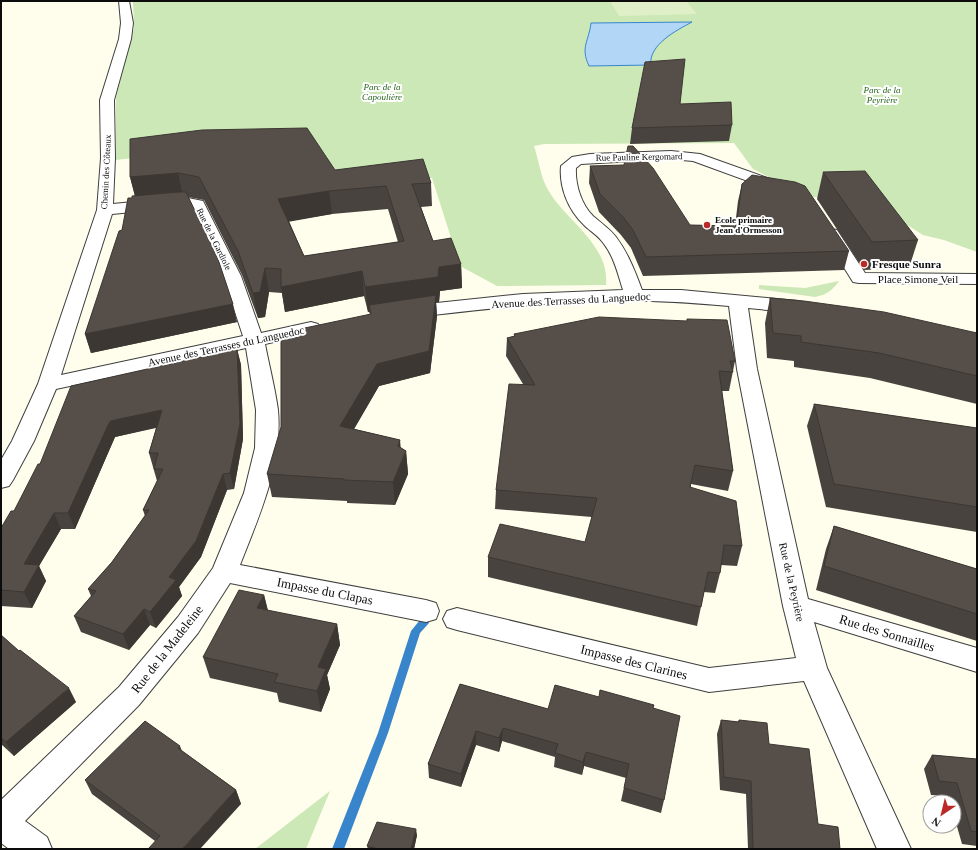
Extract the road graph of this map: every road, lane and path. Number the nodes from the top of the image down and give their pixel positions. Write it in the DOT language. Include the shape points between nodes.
graph roads {
  1 [pos="124,1"];
  2 [pos="790,192"];
  3 [pos="105,210"];
  4 [pos="821,220"];
  5 [pos="977,279"];
  6 [pos="635,296"];
  7 [pos="738,301"];
  8 [pos="816,310"];
  9 [pos="390,315"];
  10 [pos="330,325"];
  11 [pos="254,340"];
  12 [pos="48,384"];
  13 [pos="1,480"];
  14 [pos="224,572"];
  15 [pos="796,606"];
  16 [pos="426,611"];
  17 [pos="457,619"];
  18 [pos="977,660"];
  19 [pos="813,668"];
  20 [pos="1,822"];
  21 [pos="35,849"];
  22 [pos="894,849"];
  1 -- 3 [label="street, Chemin des Côteaux" via="127,23 125,39 107,100 108,158"];
  2 -- 6 [label="street, Rue Pauline Kergomard" via="695,157 671,155 577,160 569,166 569,187 583,215 609,239 620,258"];
  3 -- 11 [label="street, Rue de la Gardiole" via="182,202 197,204 232,276"];
  3 -- 12 [label="street, Chemin des Côteaux"];
  4 -- 5 [label="street, Place Simone Veil" via="859,278"];
  6 -- 7 [label="street, Avenue des Terrasses du Languedoc" via="681,296"];
  6 -- 9 [label="street, Avenue des Terrasses du Languedoc" via="523,300"];
  7 -- 8 [label="street, Avenue des Terrasses du Languedoc"];
  7 -- 15 [label="street, Rue de la Peyrière" via="747,369"];
  10 -- 11 [label="street, Avenue des Terrasses du Languedoc"];
  11 -- 12 [label="street, Avenue des Terrasses du Languedoc"];
  11 -- 14 [label="street, Rue de la Madeleine" via="267,410 266,448 256,493"];
  12 -- 13 [label="street, Chemin des Côteaux" via="23,441"];
  14 -- 16 [label="street, Impasse du Clapas"];
  14 -- 20 [label="street, Rue de la Madeleine" via="188,625 129,696"];
  15 -- 18 [label="street, Rue des Sonnailles"];
  15 -- 19 [label="street, Rue de la Peyrière"];
  17 -- 19 [label="street, Impasse des Clarines" via="709,680"];
  19 -- 22 [label="street, Rue de la Peyrière"];
  20 -- 21 [label="street"];
}
